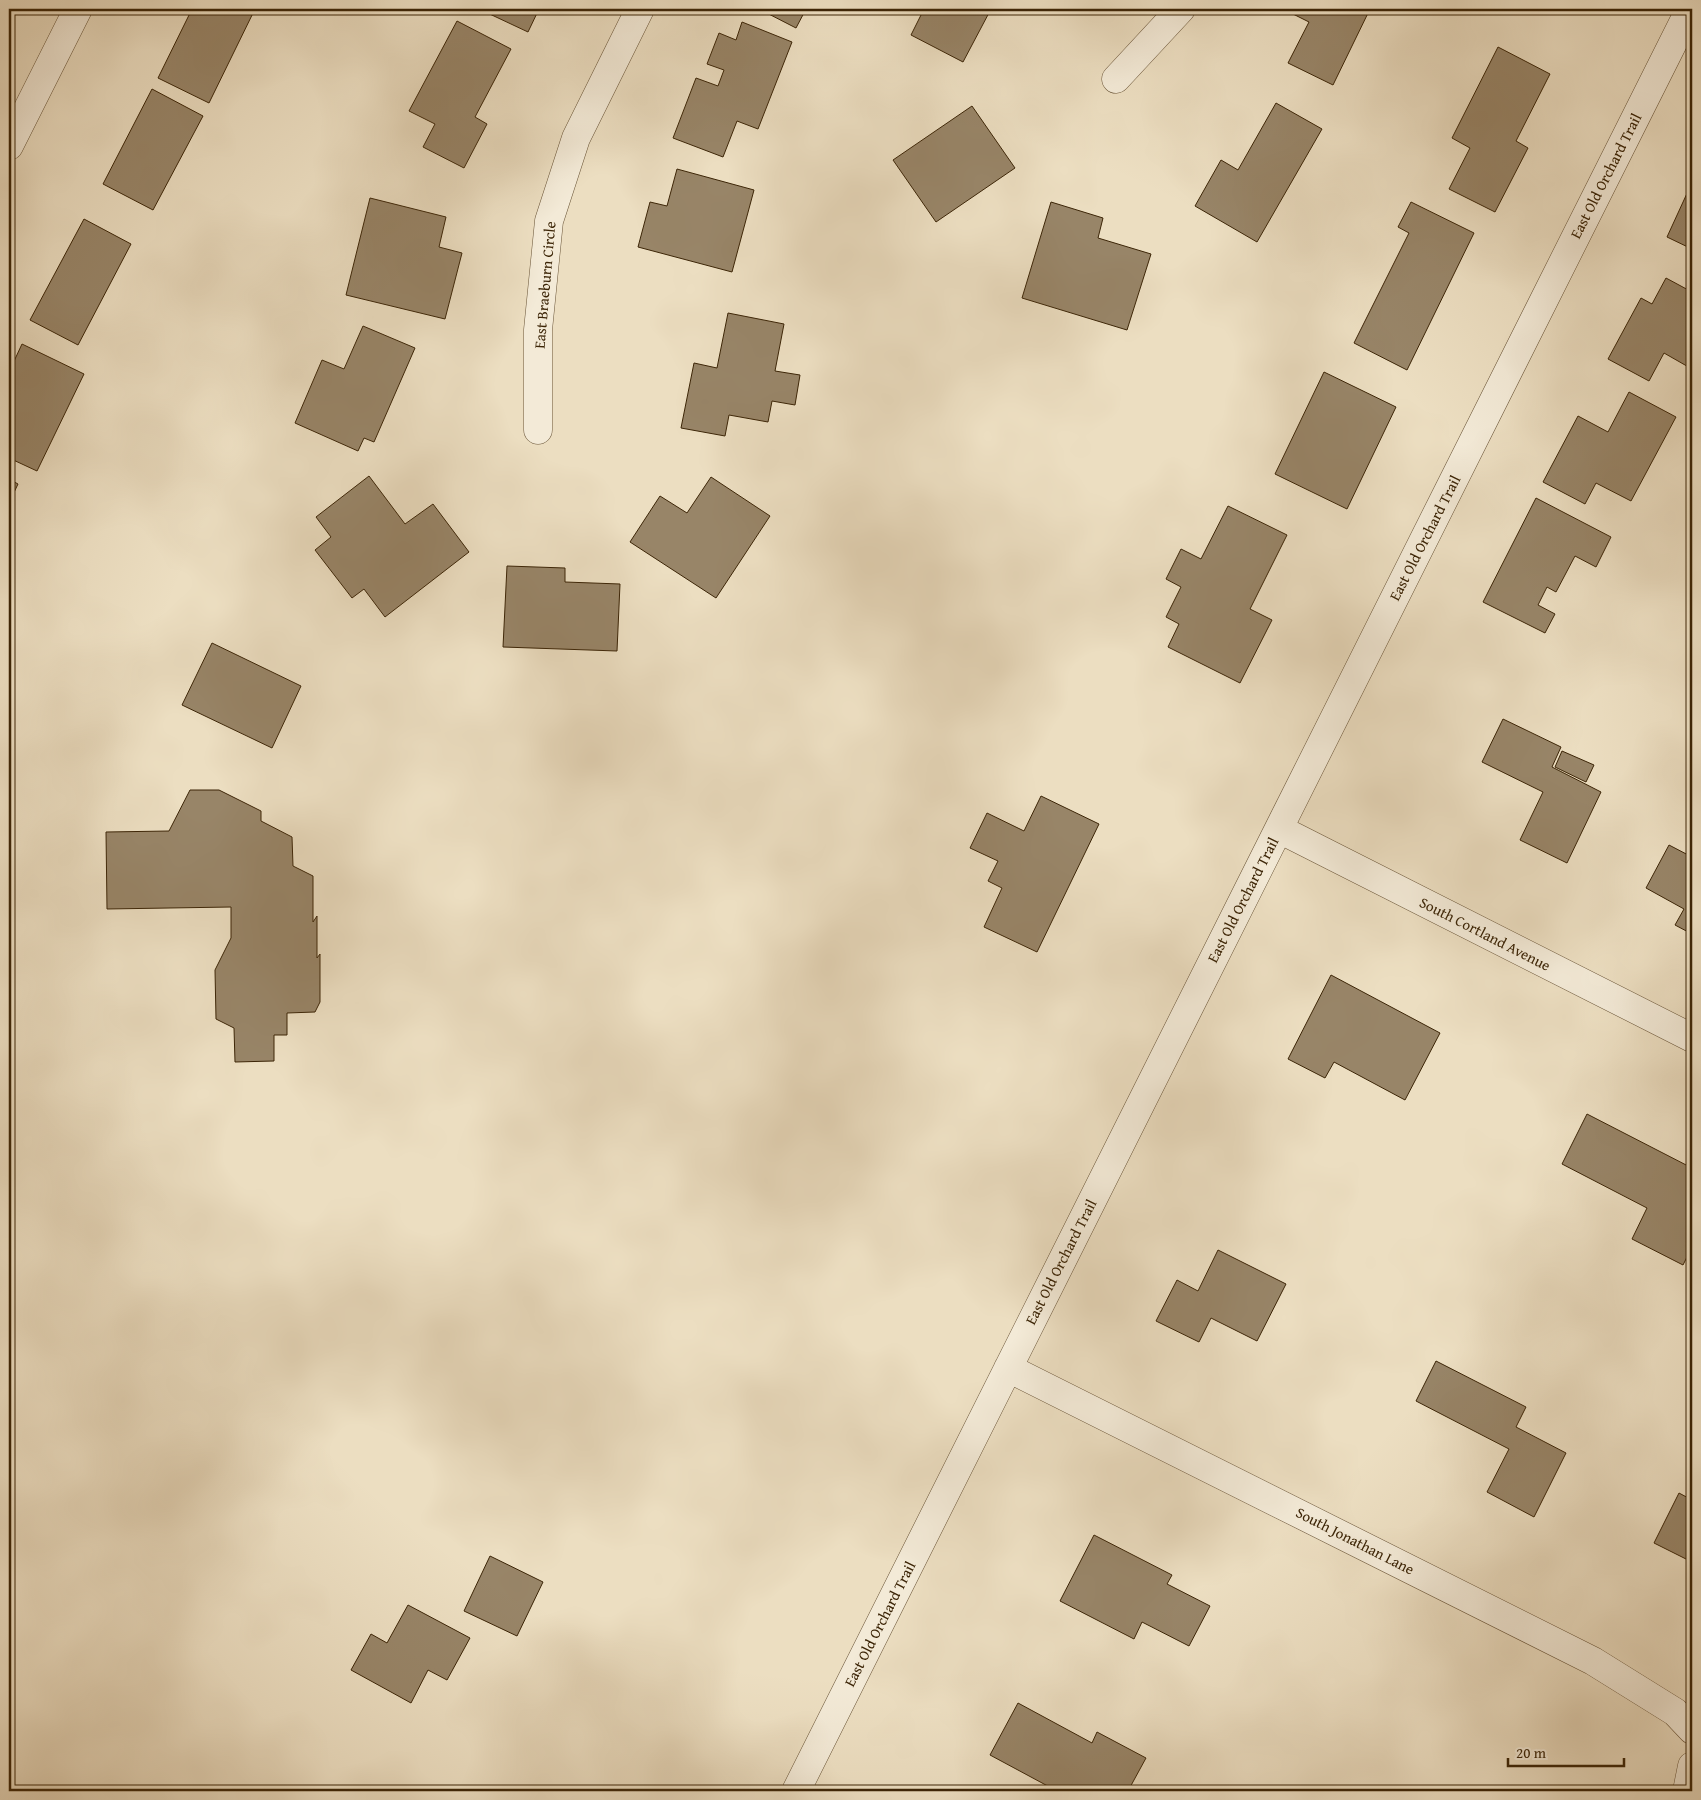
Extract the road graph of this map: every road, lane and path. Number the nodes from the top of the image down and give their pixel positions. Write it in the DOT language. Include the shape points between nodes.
graph roads {
  1 [pos="78,9"];
  2 [pos="640,9"];
  3 [pos="1181,9"];
  4 [pos="1690,9"];
  5 [pos="1116,79"];
  6 [pos="9,146"];
  7 [pos="538,430"];
  8 [pos="1279,829"];
  9 [pos="1692,1038"];
  10 [pos="1008,1368"];
  11 [pos="1692,1730"];
  12 [pos="1692,1766"];
  13 [pos="796,1791"];
  14 [pos="1687,1791"];
  1 -- 6 [label="street"];
  2 -- 7 [label="street, East Braeburn Circle" via="576,138 549,221 538,330"];
  3 -- 5 [label="street"];
  4 -- 8 [label="street, East Old Orchard Trail"];
  8 -- 9 [label="street, South Cortland Avenue"];
  8 -- 10 [label="street, East Old Orchard Trail"];
  10 -- 11 [label="street, South Jonathan Lane" via="1593,1661 1675,1712"];
  10 -- 13 [label="street, East Old Orchard Trail"];
  12 -- 14 [label="street"];
}
